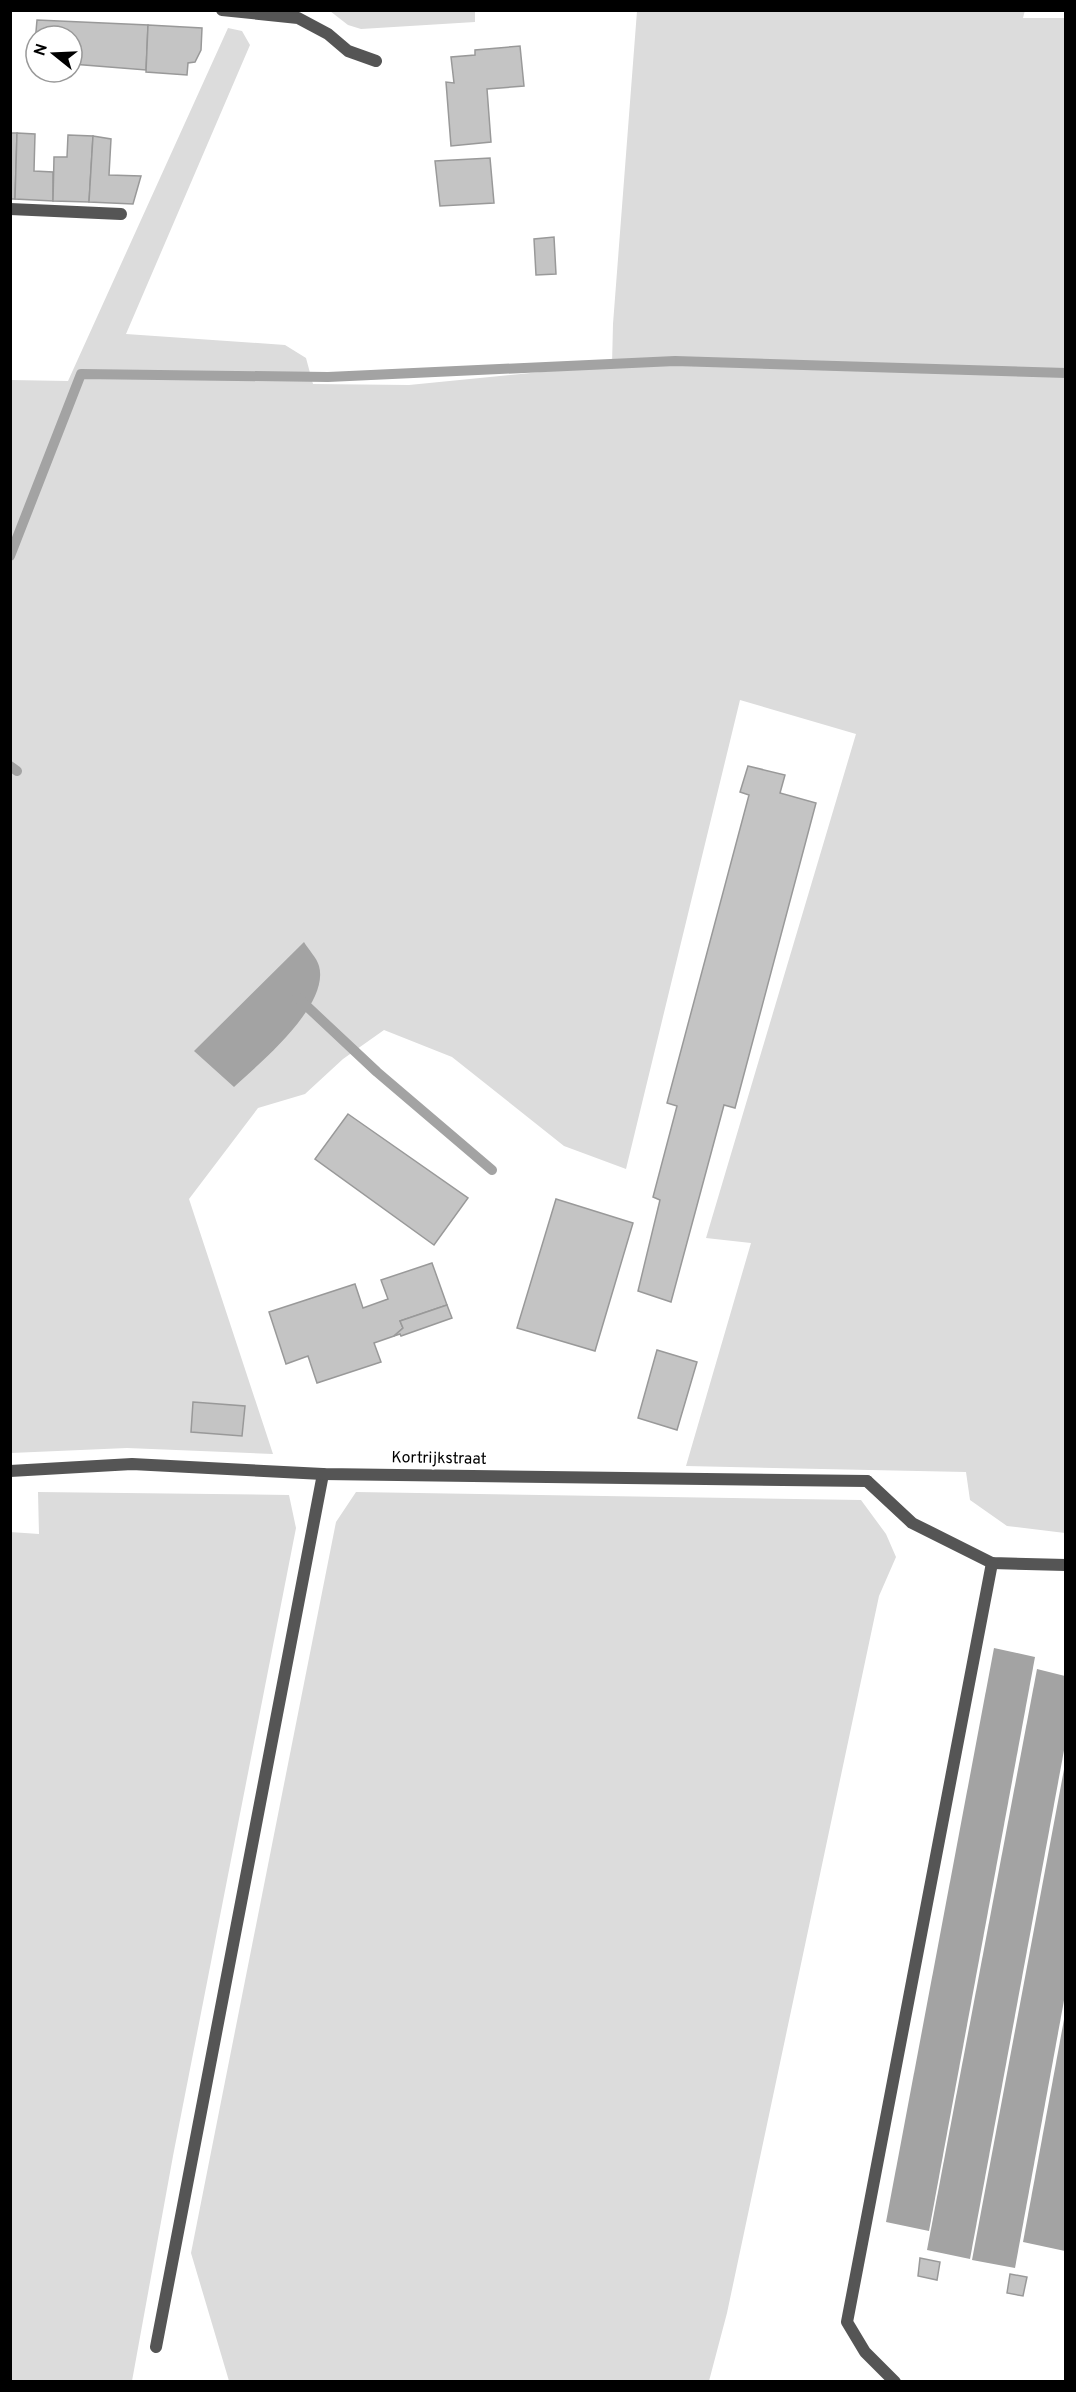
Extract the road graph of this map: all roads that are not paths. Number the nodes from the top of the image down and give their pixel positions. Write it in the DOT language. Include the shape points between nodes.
graph roads {
  1 [pos="222,10"];
  2 [pos="376,61"];
  3 [pos="10,208"];
  4 [pos="121,214"];
  5 [pos="10,1471"];
  6 [pos="324,1474"];
  7 [pos="992,1563"];
  8 [pos="1065,1565"];
  9 [pos="156,2347"];
  10 [pos="895,2382"];
  1 -- 2 [label="street" via="298,18 328,34 348,51"];
  3 -- 4 [label="street"];
  5 -- 6 [label="street, Kortrijkstraat" via="132,1464"];
  6 -- 7 [label="street, Kortrijkstraat" via="867,1481 912,1523"];
  6 -- 9 [label="street"];
  7 -- 8 [label="street"];
  7 -- 10 [label="street" via="847,2322 865,2352"];
}
